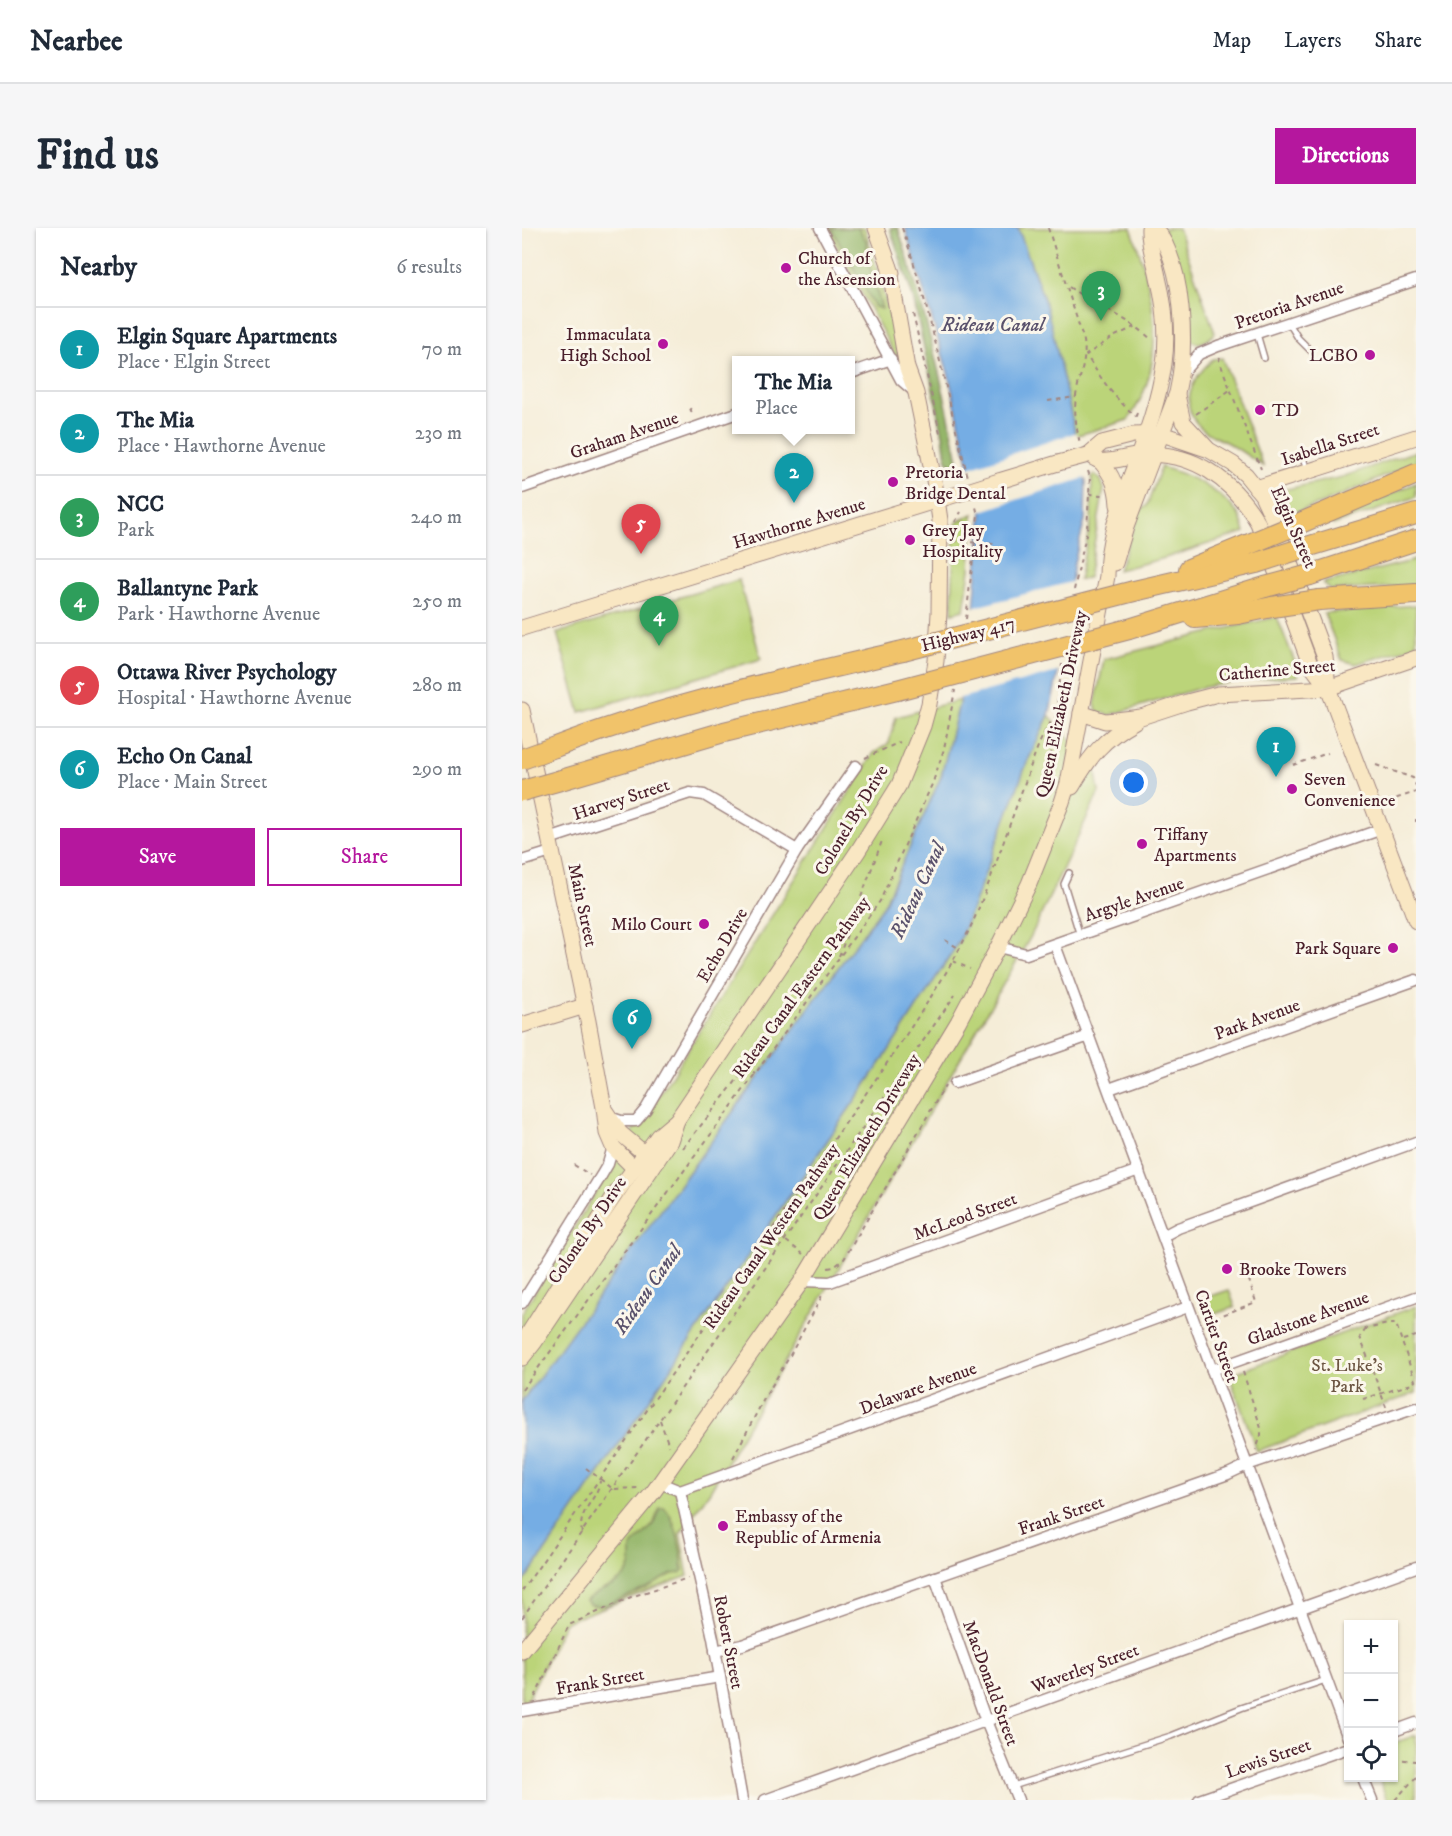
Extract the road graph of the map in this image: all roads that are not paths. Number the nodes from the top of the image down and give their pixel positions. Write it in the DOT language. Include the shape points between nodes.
graph roads {
  1 [pos="876,228"];
  2 [pos="1149,228"];
  3 [pos="1155,228"];
  4 [pos="822,231"];
  5 [pos="1416,280"];
  6 [pos="1289,322"];
  7 [pos="1256,334"];
  8 [pos="1311,351"];
  9 [pos="1264,358"];
  10 [pos="891,359"];
  11 [pos="855,372"];
  12 [pos="1181,374"];
  13 [pos="916,393"];
  14 [pos="1177,393"];
  15 [pos="732,415"];
  16 [pos="1154,433"];
  17 [pos="1416,437"];
  18 [pos="1209,450"];
  19 [pos="1302,454"];
  20 [pos="1146,455"];
  21 [pos="1089,457"];
  22 [pos="1307,472"];
  23 [pos="1416,474"];
  24 [pos="522,488"];
  25 [pos="1256,488"];
  26 [pos="938,501"];
  27 [pos="1118,510"];
  28 [pos="1416,514"];
  29 [pos="1416,540"];
  30 [pos="1107,576"];
  31 [pos="1134,591"];
  32 [pos="1416,594"];
  33 [pos="1154,623"];
  34 [pos="522,628"];
  35 [pos="1416,658"];
  36 [pos="1328,688"];
  37 [pos="522,710"];
  38 [pos="1081,713"];
  39 [pos="1141,717"];
  40 [pos="522,759"];
  41 [pos="856,766"];
  42 [pos="522,792"];
  43 [pos="1055,801"];
  44 [pos="1382,829"];
  45 [pos="550,845"];
  46 [pos="797,850"];
  47 [pos="522,861"];
  48 [pos="1069,873"];
  49 [pos="1410,885"];
  50 [pos="1416,921"];
  51 [pos="1080,936"];
  52 [pos="1055,945"];
  53 [pos="998,947"];
  54 [pos="1416,980"];
  55 [pos="585,1006"];
  56 [pos="522,1025"];
  57 [pos="1089,1036"];
  58 [pos="955,1083"];
  59 [pos="1108,1089"];
  60 [pos="607,1113"];
  61 [pos="1416,1142"];
  62 [pos="613,1147"];
  63 [pos="650,1158"];
  64 [pos="634,1168"];
  65 [pos="1138,1170"];
  66 [pos="1163,1236"];
  67 [pos="802,1281"];
  68 [pos="1416,1297"];
  69 [pos="522,1303"];
  70 [pos="1188,1307"];
  71 [pos="522,1344"];
  72 [pos="522,1358"];
  73 [pos="1212,1370"];
  74 [pos="1416,1408"];
  75 [pos="1247,1465"];
  76 [pos="657,1487"];
  77 [pos="680,1491"];
  78 [pos="1416,1567"];
  79 [pos="935,1577"];
  80 [pos="1301,1608"];
  81 [pos="522,1651"];
  82 [pos="715,1652"];
  83 [pos="720,1677"];
  84 [pos="1327,1679"];
  85 [pos="525,1711"];
  86 [pos="986,1721"];
  87 [pos="1416,1723"];
  88 [pos="1344,1728"];
  89 [pos="1398,1730"];
  90 [pos="1344,1749"];
  91 [pos="1365,1782"];
  92 [pos="1012,1786"];
  93 [pos="742,1800"];
  94 [pos="765,1800"];
  95 [pos="1018,1800"];
  96 [pos="1199,1800"];
  97 [pos="1372,1800"];
  1 -- 13 [label="main road, Colonel By Drive" via="906,316 916,368"];
  2 -- 16 [label="main road, Queen Elizabeth Driveway" via="1148,243 1163,298 1165,333"];
  3 -- 12 [label="main road, Queen Elizabeth Driveway" via="1164,238 1178,290 1183,320"];
  4 -- 10 [label="street"];
  5 -- 6 [label="street, Pretoria Avenue"];
  6 -- 7 [label="street, Pretoria Avenue"];
  6 -- 8 [label="lane"];
  7 -- 9 [label="lane"];
  7 -- 12 [label="street, Pretoria Avenue" via="1199,354"];
  10 -- 11 [label="street"];
  10 -- 13 [label="street" via="901,380"];
  12 -- 14 [label="main road, Queen Elizabeth Driveway"];
  13 -- 26 [label="main road, Colonel By Drive"];
  14 -- 16 [label="main road, Queen Elizabeth Driveway"];
  14 -- 18 [label="main road" via="1183,422"];
  15 -- 24 [label="street, Graham Avenue"];
  16 -- 18 [label="main road, Elgin Street"];
  16 -- 20 [label="main road, Queen Elizabeth Driveway"];
  16 -- 21 [label="main road, Hawthorne Avenue" via="1102,443"];
  17 -- 22 [label="main road, Isabella Street"];
  18 -- 25 [label="main road, Elgin Street" via="1233,464"];
  19 -- 22 [label="lane"];
  20 -- 21 [label="main road, Hawthorne Avenue"];
  20 -- 27 [label="main road, Queen Elizabeth Driveway"];
  20 -- 30 [label="main road, Queen Elizabeth Driveway" via="1115,563"];
  20 -- 36 [label="main road, Elgin Street" via="1184,459 1210,471 1229,485 1250,510 1311,664"];
  21 -- 26 [label="main road, Hawthorne Avenue, bridge"];
  21 -- 27 [label="main road" via="1110,472 1116,484"];
  22 -- 25 [label="main road, Isabella Street"];
  23 -- 31 [label="highway, bridge"];
  25 -- 36 [label="main road, Elgin Street" via="1275,523 1325,657"];
  26 -- 34 [label="main road, Hawthorne Avenue"];
  26 -- 63 [label="main road, Colonel By Drive" via="936,661 922,726 899,785 677,1120 658,1136"];
  27 -- 30 [label="main road, Queen Elizabeth Driveway"];
  28 -- 31 [label="highway, Highway 417, bridge" via="1256,563"];
  29 -- 33 [label="highway, bridge"];
  30 -- 38 [label="main road, Queen Elizabeth Driveway"];
  31 -- 40 [label="highway, Highway 417, bridge" via="754,687 619,725"];
  32 -- 33 [label="highway, bridge" via="1319,600"];
  33 -- 42 [label="highway, bridge" via="724,732"];
  35 -- 36 [label="main road, Catherine Street"];
  36 -- 39 [label="main road, Catherine Street" via="1218,694"];
  36 -- 44 [label="main road, Elgin Street"];
  37 -- 45 [label="main road, Main Street"];
  38 -- 39 [label="main road" via="1105,721"];
  38 -- 43 [label="main road, Queen Elizabeth Driveway" via="1074,760"];
  39 -- 43 [label="main road" via="1100,745"];
  41 -- 46 [label="street, Echo Drive"];
  43 -- 53 [label="main road, Queen Elizabeth Driveway" via="1029,884"];
  44 -- 49 [label="main road, Elgin Street"];
  44 -- 51 [label="street, Argyle Avenue"];
  45 -- 46 [label="street, Harvey Street" via="690,793 704,795"];
  45 -- 47 [label="street, Harvey Street"];
  45 -- 55 [label="main road, Main Street"];
  46 -- 60 [label="street, Echo Drive" via="646,1109 636,1121"];
  48 -- 51 [label="lane" via="1064,884"];
  49 -- 50 [label="main road, Elgin Street"];
  51 -- 52 [label="street, Argyle Avenue"];
  52 -- 53 [label="street, Argyle Avenue" via="1026,954"];
  52 -- 57 [label="street, Cartier Street"];
  53 -- 67 [label="main road, Queen Elizabeth Driveway" via="958,1022"];
  54 -- 59 [label="street, Park Avenue"];
  55 -- 56 [label="main road"];
  55 -- 60 [label="main road, Main Street"];
  57 -- 58 [label="street"];
  57 -- 59 [label="street, Cartier Street"];
  59 -- 65 [label="street, Cartier Street"];
  60 -- 62 [label="main road, Main Street" via="607,1133"];
  60 -- 63 [label="main road, Main Street" via="620,1133"];
  61 -- 66 [label="street"];
  62 -- 64 [label="main road, Main Street"];
  62 -- 69 [label="street" via="601,1176"];
  63 -- 64 [label="main road, Colonel By Drive"];
  63 -- 72 [label="main road, Colonel By Drive"];
  64 -- 71 [label="main road, Colonel By Drive" via="592,1228"];
  65 -- 66 [label="street, Cartier Street"];
  65 -- 67 [label="street, McLeod Street" via="830,1282"];
  66 -- 70 [label="street, Cartier Street"];
  67 -- 76 [label="main road, Queen Elizabeth Driveway"];
  68 -- 73 [label="street, Gladstone Avenue"];
  70 -- 73 [label="street, Cartier Street"];
  70 -- 77 [label="street, Delaware Avenue"];
  73 -- 75 [label="street, Cartier Street"];
  74 -- 75 [label="street, Frank Street"];
  75 -- 79 [label="street, Frank Street"];
  75 -- 80 [label="street, Cartier Street"];
  76 -- 77 [label="street"];
  76 -- 81 [label="main road, Queen Elizabeth Driveway"];
  77 -- 82 [label="street, Robert Street"];
  78 -- 80 [label="street, Waverley Street"];
  79 -- 82 [label="street, Frank Street"];
  79 -- 86 [label="street, MacDonald Street"];
  80 -- 84 [label="street, Cartier Street"];
  80 -- 86 [label="street, Waverley Street"];
  82 -- 83 [label="street, Robert Street"];
  83 -- 85 [label="street, Frank Street"];
  83 -- 93 [label="street, Robert Street"];
  84 -- 88 [label="street, Cartier Street"];
  84 -- 92 [label="lane" via="1171,1736"];
  86 -- 92 [label="street, MacDonald Street"];
  86 -- 94 [label="street, Waverley Street"];
  87 -- 89 [label="street"];
  90 -- 96 [label="street, Lewis Street"];
  91 -- 97 [label="street"];
  92 -- 95 [label="street, MacDonald Street"];
}
